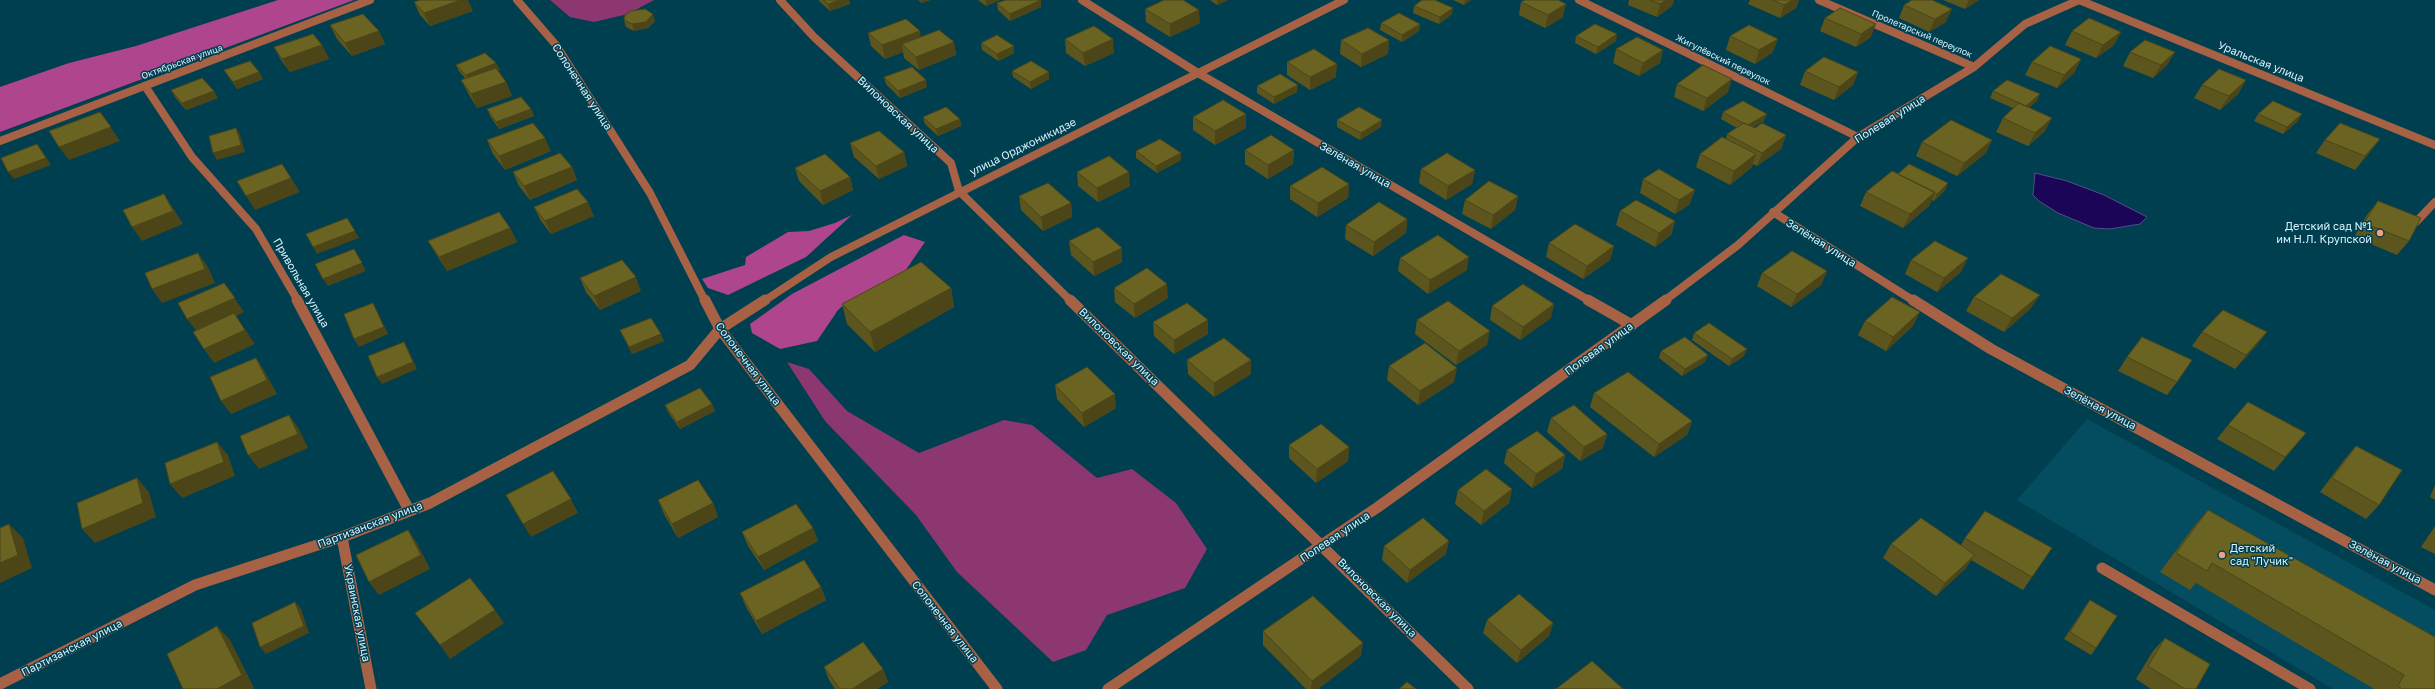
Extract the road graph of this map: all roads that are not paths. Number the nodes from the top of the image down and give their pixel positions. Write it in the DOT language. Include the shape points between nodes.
graph roads {
  1 [pos="370,0"];
  2 [pos="517,0"];
  3 [pos="780,0"];
  4 [pos="1082,0"];
  5 [pos="1344,0"];
  6 [pos="1579,0"];
  7 [pos="1819,0"];
  8 [pos="2079,0"];
  9 [pos="1974,67"];
  10 [pos="1198,73"];
  11 [pos="145,86"];
  12 [pos="1858,137"];
  13 [pos="0,141"];
  14 [pos="2435,145"];
  15 [pos="959,191"];
  16 [pos="2435,202"];
  17 [pos="1773,212"];
  18 [pos="2416,222"];
  19 [pos="1632,325"];
  20 [pos="720,329"];
  21 [pos="409,510"];
  22 [pos="342,537"];
  23 [pos="1323,545"];
  24 [pos="2102,568"];
  25 [pos="2435,590"];
  26 [pos="0,684"];
  27 [pos="371,689"];
  28 [pos="997,689"];
  29 [pos="1108,689"];
  30 [pos="1468,689"];
  31 [pos="2310,689"];
  1 -- 11 [label="street, Октябрьская улица"];
  2 -- 20 [label="street, Солонечная улица" via="556,45 650,192"];
  3 -- 15 [label="street, Вилоновская улица" via="814,37 951,163"];
  4 -- 10 [label="street, Зелёная улица"];
  5 -- 10 [label="street, улица Орджоникидзе"];
  6 -- 12 [label="street, Жигулёвский переулок"];
  7 -- 9 [label="street, Пролетарский переулок"];
  8 -- 9 [label="street, Полевая улица" via="2025,24"];
  8 -- 14 [label="street, Уральская улица"];
  9 -- 12 [label="street, Полевая улица"];
  10 -- 15 [label="street, улица Орджоникидзе"];
  10 -- 19 [label="street, Зелёная улица"];
  11 -- 13 [label="street, Октябрьская улица"];
  11 -- 21 [label="street, Привольная улица" via="192,157 256,229 305,313"];
  12 -- 17 [label="street, Полевая улица"];
  15 -- 20 [label="street, улица Орджоникидзе" via="831,258"];
  15 -- 23 [label="street, Вилоновская улица"];
  16 -- 18 [label="street"];
  17 -- 19 [label="street, Полевая улица" via="1738,245"];
  17 -- 25 [label="street, Зелёная улица" via="1991,349"];
  19 -- 23 [label="street, Полевая улица"];
  20 -- 21 [label="street, Партизанская улица" via="690,364 430,503"];
  20 -- 28 [label="street, Солонечная улица"];
  21 -- 22 [label="street, Партизанская улица"];
  22 -- 26 [label="street, Партизанская улица" via="195,585"];
  22 -- 27 [label="street, Украинская улица"];
  23 -- 29 [label="street, Полевая улица"];
  23 -- 30 [label="street, Вилоновская улица"];
  24 -- 31 [label="street"];
}
